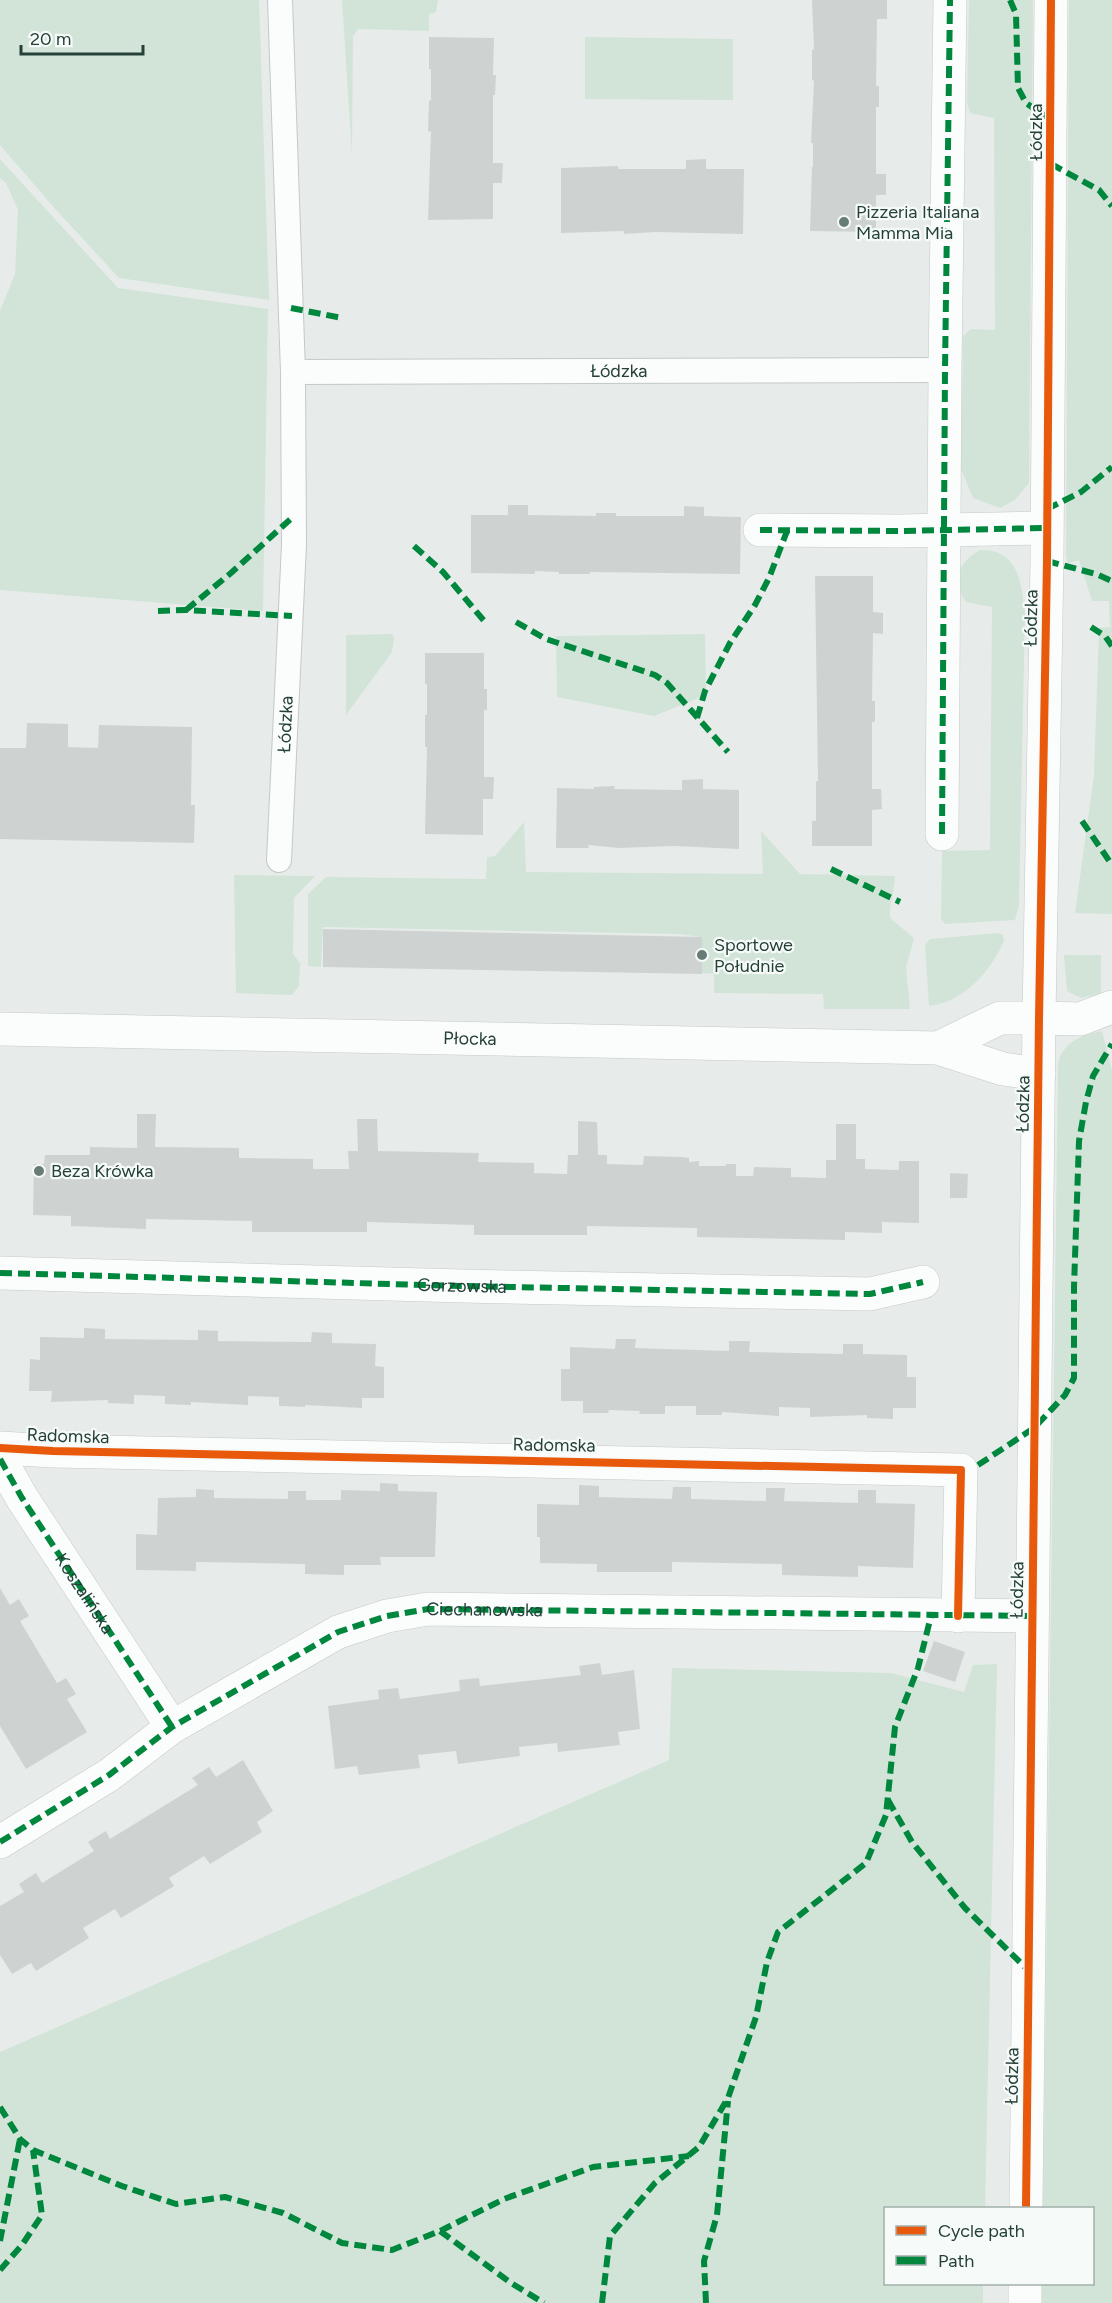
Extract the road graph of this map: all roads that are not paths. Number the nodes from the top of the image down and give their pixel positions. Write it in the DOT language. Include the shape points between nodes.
graph roads {
  1 [pos="280,0"];
  2 [pos="950,0"];
  3 [pos="1051,0"];
  4 [pos="945,370"];
  5 [pos="293,372"];
  6 [pos="1046,528"];
  7 [pos="760,530"];
  8 [pos="944,530"];
  9 [pos="942,834"];
  10 [pos="279,861"];
  11 [pos="1112,1007"];
  12 [pos="1039,1018"];
  13 [pos="0,1029"];
  14 [pos="938,1048"];
  15 [pos="1039,1074"];
  16 [pos="0,1273"];
  17 [pos="922,1282"];
  18 [pos="0,1448"];
  19 [pos="0,1459"];
  20 [pos="958,1616"];
  21 [pos="1032,1616"];
  22 [pos="172,1727"];
  23 [pos="0,1842"];
  24 [pos="1026,2207"];
  25 [pos="1025,2285"];
  26 [pos="1025,2303"];
  1 -- 5 [label="lane, Łódzka"];
  2 -- 4 [label="street"];
  3 -- 6 [label="street, Łódzka"];
  4 -- 5 [label="lane, Łódzka"];
  4 -- 8 [label="street"];
  5 -- 10 [label="lane, Łódzka" via="292,616"];
  6 -- 8 [label="street"];
  6 -- 12 [label="street, Łódzka"];
  7 -- 8 [label="street"];
  8 -- 9 [label="street"];
  11 -- 12 [label="street, Płocka" via="1080,1019"];
  12 -- 14 [label="street, Płocka" via="1000,1018"];
  12 -- 15 [label="street, Łódzka"];
  13 -- 14 [label="street, Płocka"];
  14 -- 15 [label="street, Płocka" via="1003,1069"];
  15 -- 21 [label="street, Łódzka"];
  16 -- 17 [label="street, Gorzowska" via="870,1294"];
  18 -- 20 [label="street, Radomska" via="961,1470"];
  19 -- 22 [label="street, Koszalińska"];
  20 -- 21 [label="street, Ciechanowska"];
  20 -- 22 [label="street, Ciechanowska" via="428,1609 338,1632"];
  21 -- 24 [label="street, Łódzka"];
  22 -- 23 [label="street, Ciechanowska" via="109,1775"];
  25 -- 26 [label="street"];
}
